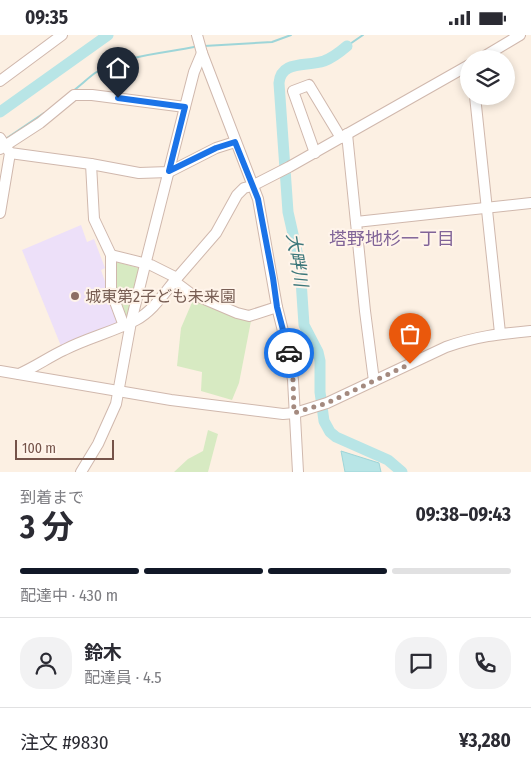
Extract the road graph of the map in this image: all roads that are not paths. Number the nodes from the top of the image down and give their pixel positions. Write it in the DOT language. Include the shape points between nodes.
graph roads {
  1 [pos="62,35"];
  2 [pos="197,35"];
  3 [pos="520,35"];
  4 [pos="495,50"];
  5 [pos="202,53"];
  6 [pos="460,70"];
  7 [pos="0,81"];
  8 [pos="476,105"];
  9 [pos="185,107"];
  10 [pos="344,136"];
  11 [pos="235,142"];
  12 [pos="4,146"];
  13 [pos="315,153"];
  14 [pos="91,164"];
  15 [pos="169,171"];
  16 [pos="252,186"];
  17 [pos="531,203"];
  18 [pos="486,208"];
  19 [pos="0,213"];
  20 [pos="356,222"];
  21 [pos="110,255"];
  22 [pos="146,265"];
  23 [pos="175,280"];
  24 [pos="277,307"];
  25 [pos="128,324"];
  26 [pos="531,331"];
  27 [pos="500,333"];
  28 [pos="0,371"];
  29 [pos="19,374"];
  30 [pos="374,381"];
  31 [pos="118,391"];
  32 [pos="294,413"];
  33 [pos="81,472"];
  34 [pos="298,472"];
  1 -- 7 [label="street"];
  2 -- 5 [label="street"];
  3 -- 4 [label="street"];
  5 -- 9 [label="street"];
  5 -- 11 [label="street"];
  6 -- 10 [label="street"];
  8 -- 18 [label="street"];
  9 -- 12 [label="street" via="74,95 40,123"];
  9 -- 15 [label="street"];
  10 -- 13 [label="street"];
  10 -- 13 [label="street" via="309,85 293,91"];
  10 -- 20 [label="street"];
  11 -- 15 [label="street"];
  11 -- 16 [label="street"];
  12 -- 14 [label="street"];
  12 -- 19 [label="street"];
  13 -- 16 [label="street"];
  14 -- 15 [label="street" via="138,173"];
  14 -- 21 [label="street" via="94,219"];
  15 -- 22 [label="street"];
  16 -- 23 [label="street" via="244,187 216,233"];
  16 -- 24 [label="street" via="258,199"];
  17 -- 18 [label="street"];
  18 -- 20 [label="street"];
  18 -- 27 [label="street"];
  20 -- 30 [label="street"];
  21 -- 22 [label="street"];
  21 -- 25 [label="street" via="110,291"];
  22 -- 23 [label="street"];
  22 -- 25 [label="street"];
  23 -- 24 [label="street" via="190,293 237,313 249,316"];
  23 -- 25 [label="street" via="153,307"];
  24 -- 32 [label="street" via="290,355"];
  25 -- 29 [label="street" via="63,350"];
  25 -- 31 [label="street"];
  26 -- 27 [label="street"];
  27 -- 30 [label="street" via="446,347"];
  28 -- 29 [label="street"];
  29 -- 31 [label="street"];
  30 -- 32 [label="street" via="323,405"];
  31 -- 32 [label="street" via="238,409"];
  31 -- 33 [label="street" via="109,421"];
  32 -- 34 [label="street"];
}
